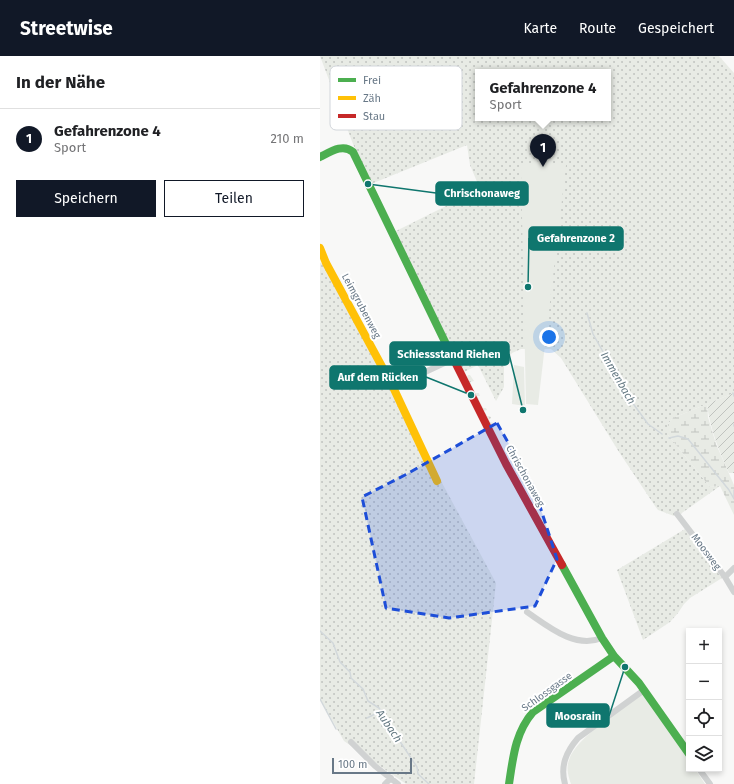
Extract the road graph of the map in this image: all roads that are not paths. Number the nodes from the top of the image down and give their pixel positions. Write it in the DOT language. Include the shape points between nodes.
graph roads {
  1 [pos="320,157"];
  2 [pos="320,248"];
  3 [pos="453,359"];
  4 [pos="393,387"];
  5 [pos="437,481"];
  6 [pos="677,514"];
  7 [pos="734,568"];
  8 [pos="725,577"];
  9 [pos="734,592"];
  10 [pos="528,612"];
  11 [pos="602,638"];
  12 [pos="614,656"];
  13 [pos="644,690"];
  14 [pos="351,742"];
  15 [pos="686,750"];
  16 [pos="701,772"];
  17 [pos="391,778"];
  18 [pos="385,784"];
  19 [pos="398,784"];
  20 [pos="509,784"];
  21 [pos="565,784"];
  22 [pos="710,784"];
  1 -- 3 [label="street, Chrischonaweg" via="341,148 348,148 353,152"];
  2 -- 4 [label="street, Leimgrubenweg"];
  3 -- 4 [label="street"];
  3 -- 11 [label="street, Chrischonaweg" via="504,460"];
  4 -- 5 [label="street, Leimgrubenweg"];
  6 -- 8 [label="street, Moosweg"];
  7 -- 8 [label="street"];
  8 -- 9 [label="street, Moosweg"];
  10 -- 11 [label="street" via="552,629 574,640 595,641"];
  11 -- 12 [label="street, Chrischonaweg"];
  12 -- 13 [label="street, Chrischonaweg"];
  12 -- 20 [label="street, Schlossgasse" via="528,718 517,742"];
  13 -- 15 [label="street, Chrischonaweg"];
  13 -- 21 [label="street" via="578,738 566,755 563,778"];
  14 -- 17 [label="street"];
  16 -- 22 [label="street"];
  17 -- 18 [label="street"];
  17 -- 19 [label="street"];
}
